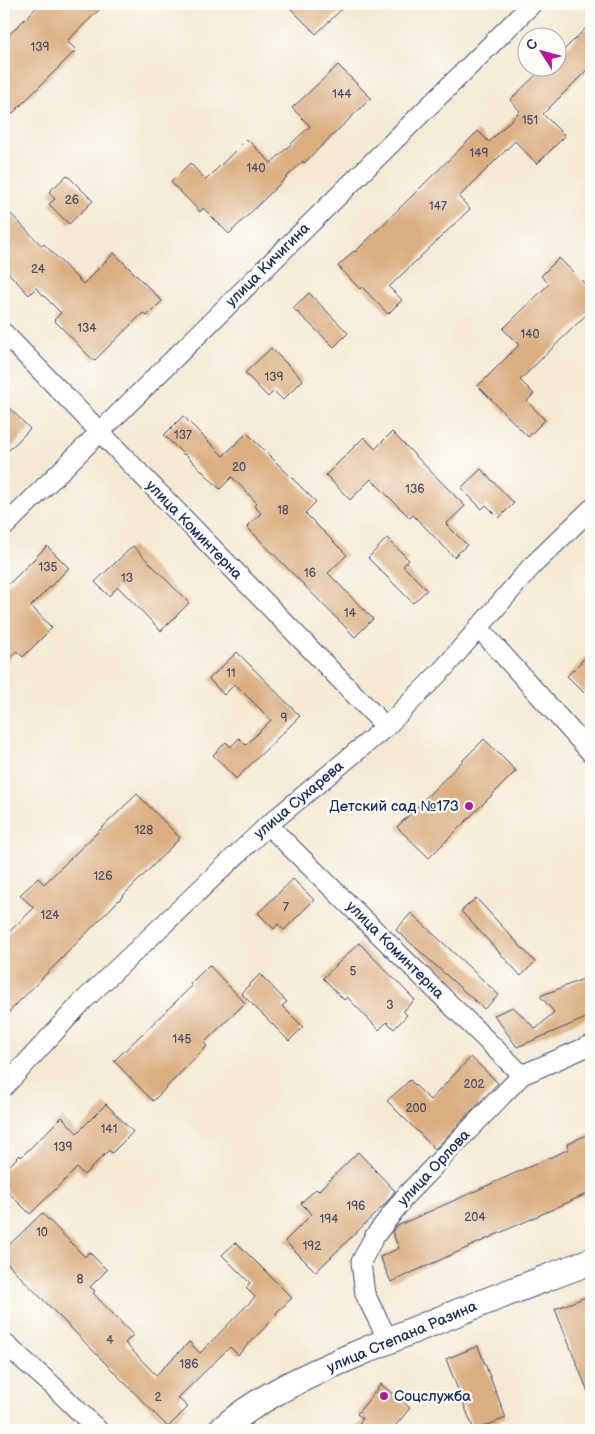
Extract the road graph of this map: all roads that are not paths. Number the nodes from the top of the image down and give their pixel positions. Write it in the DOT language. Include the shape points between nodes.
graph roads {
  1 [pos="532,4"];
  2 [pos="4,333"];
  3 [pos="98,432"];
  4 [pos="591,509"];
  5 [pos="4,527"];
  6 [pos="478,627"];
  7 [pos="386,727"];
  8 [pos="591,753"];
  9 [pos="268,825"];
  10 [pos="591,1045"];
  11 [pos="522,1075"];
  12 [pos="4,1087"];
  13 [pos="591,1261"];
  14 [pos="388,1340"];
  15 [pos="4,1343"];
  16 [pos="98,1430"];
  17 [pos="221,1430"];
  1 -- 3 [label="street, улица Кичигина"];
  2 -- 3 [label="street, улица Коминтерна"];
  3 -- 5 [label="street, улица Кичигина"];
  3 -- 7 [label="street, улица Коминтерна"];
  4 -- 6 [label="street, улица Сухарева" via="531,567"];
  6 -- 7 [label="street, улица Сухарева" via="445,667"];
  6 -- 8 [label="street"];
  7 -- 9 [label="street, улица Сухарева"];
  9 -- 11 [label="street, улица Коминтерна"];
  9 -- 12 [label="street, улица Сухарева" via="82,1002"];
  10 -- 11 [label="street, улица Орлова"];
  11 -- 14 [label="street, улица Орлова" via="407,1194 374,1236 361,1262 365,1294"];
  13 -- 14 [label="main road, улица Степана Разина"];
  14 -- 17 [label="main road, улица Степана Разина" via="268,1397"];
  15 -- 16 [label="street"];
}
